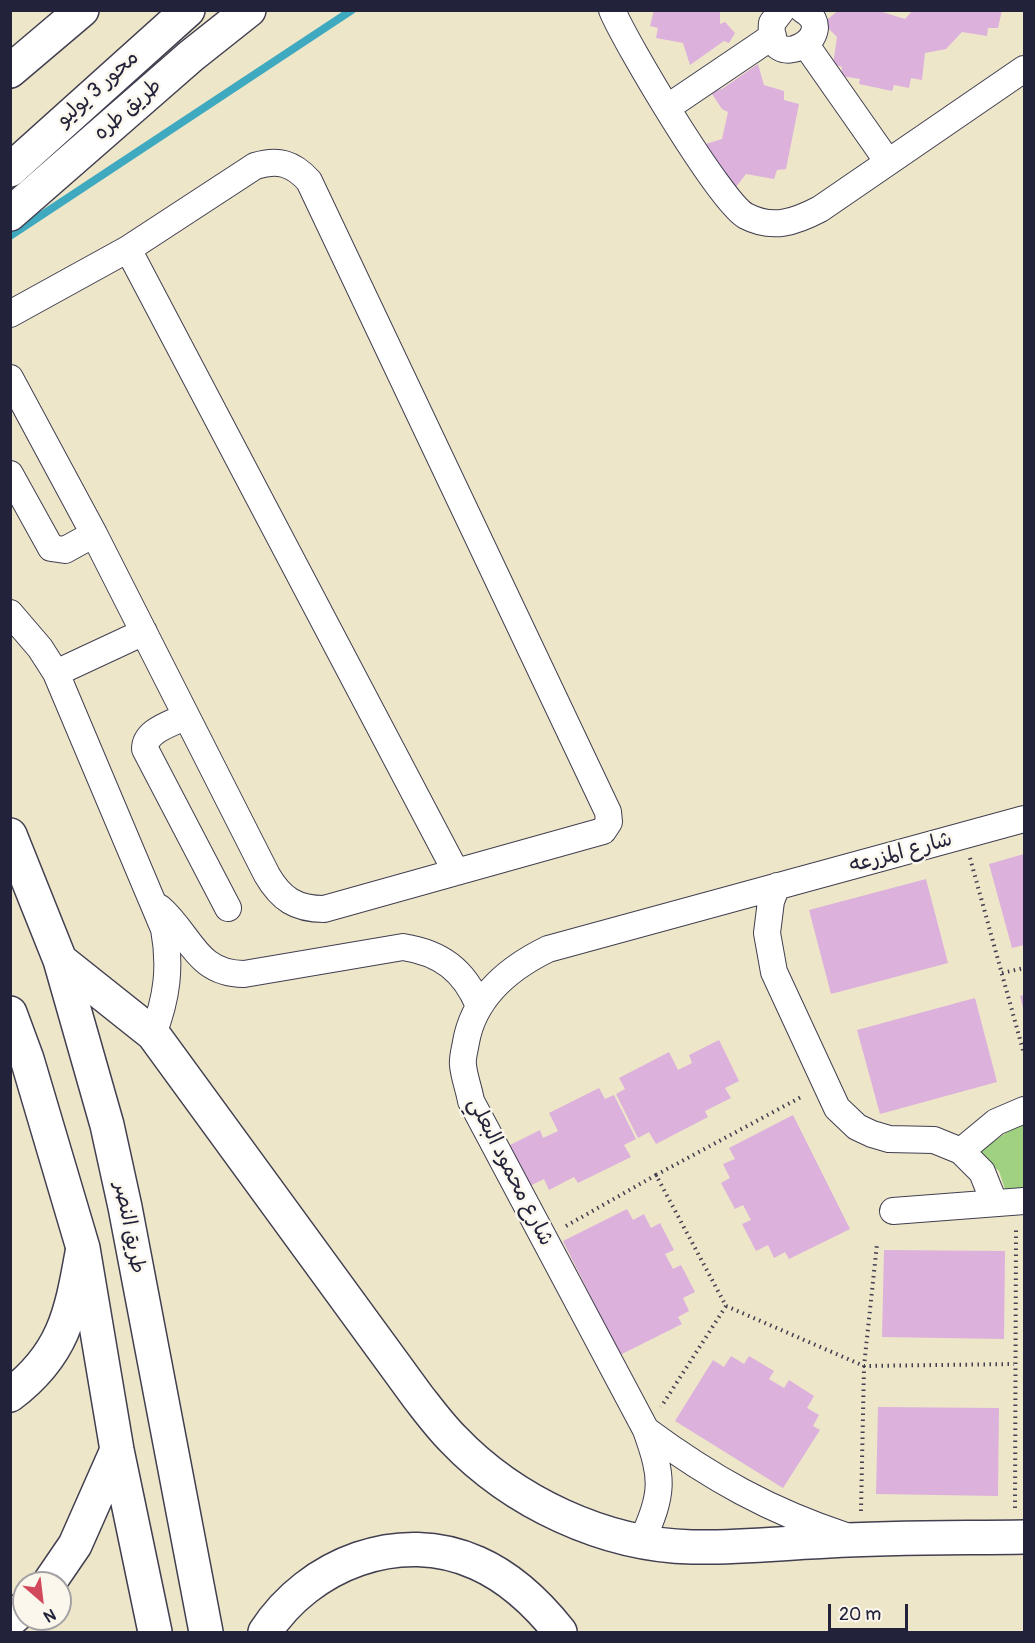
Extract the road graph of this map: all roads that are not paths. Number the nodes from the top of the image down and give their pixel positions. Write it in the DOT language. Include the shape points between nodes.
graph roads {
  1 [pos="82,10"];
  2 [pos="188,10"];
  3 [pos="249,10"];
  4 [pos="612,10"];
  5 [pos="801,11"];
  6 [pos="773,36"];
  7 [pos="807,45"];
  8 [pos="1024,69"];
  9 [pos="10,70"];
  10 [pos="668,107"];
  11 [pos="888,162"];
  12 [pos="10,170"];
  13 [pos="24,189"];
  14 [pos="10,214"];
  15 [pos="128,249"];
  16 [pos="10,314"];
  17 [pos="10,378"];
  18 [pos="10,474"];
  19 [pos="94,534"];
  20 [pos="10,613"];
  21 [pos="144,632"];
  22 [pos="56,673"];
  23 [pos="186,716"];
  24 [pos="1024,819"];
  25 [pos="10,835"];
  26 [pos="456,872"];
  27 [pos="777,886"];
  28 [pos="155,903"];
  29 [pos="228,908"];
  30 [pos="60,960"];
  31 [pos="479,1006"];
  32 [pos="10,1013"];
  33 [pos="153,1034"];
  34 [pos="1024,1110"];
  35 [pos="961,1151"];
  36 [pos="1011,1202"];
  37 [pos="893,1211"];
  38 [pos="82,1248"];
  39 [pos="10,1395"];
  40 [pos="646,1430"];
  41 [pos="117,1450"];
  42 [pos="1020,1528"];
  43 [pos="858,1530"];
  44 [pos="642,1541"];
  45 [pos="57,1571"];
  46 [pos="155,1632"];
  47 [pos="206,1632"];
  48 [pos="265,1632"];
  49 [pos="560,1632"];
  1 -- 9 [label="main road"];
  2 -- 12 [label="main road, محور 3 يوليو"];
  3 -- 13 [label="main road, طريق طره"];
  4 -- 10 [label="street"];
  5 -- 6 [label="street" via="772,23"];
  5 -- 7 [label="street" via="813,26"];
  6 -- 7 [label="street" via="787,49"];
  6 -- 10 [label="street"];
  7 -- 11 [label="street"];
  8 -- 11 [label="street"];
  10 -- 11 [label="street" via="726,198 745,216 770,224 796,222"];
  13 -- 14 [label="main road, طريق طره"];
  15 -- 16 [label="street"];
  15 -- 26 [label="street"];
  15 -- 26 [label="street" via="255,166 282,162 298,168 309,181 608,812 609,822 603,831"];
  17 -- 19 [label="street"];
  18 -- 19 [label="street" via="51,548 65,550"];
  19 -- 21 [label="street"];
  20 -- 22 [label="street"];
  21 -- 22 [label="street"];
  21 -- 23 [label="street"];
  22 -- 28 [label="street"];
  23 -- 26 [label="street" via="267,875 276,891 289,902 306,909 324,909"];
  23 -- 29 [label="street" via="149,736 145,749"];
  24 -- 27 [label="street, شارع المزرعه"];
  25 -- 30 [label="main road, طريق النصر"];
  27 -- 31 [label="street, شارع محمود البعلي" via="548,949 505,975"];
  27 -- 35 [label="street" via="768,917 774,972 837,1108 872,1134 889,1139 934,1140"];
  28 -- 31 [label="street" via="199,957 221,972 244,974 403,946 442,958 471,987"];
  28 -- 33 [label="street" via="168,952 168,982"];
  30 -- 33 [label="main road"];
  30 -- 47 [label="main road, طريق النصر" via="86,1042 125,1207"];
  31 -- 40 [label="street, شارع محمود البعلي" via="468,1034 463,1063 471,1101"];
  32 -- 38 [label="main road"];
  33 -- 44 [label="main road" via="418,1397 453,1439 493,1475 539,1505 589,1527"];
  34 -- 35 [label="street" via="996,1122"];
  35 -- 36 [label="street"];
  36 -- 37 [label="street"];
  38 -- 39 [label="main road" via="73,1304 60,1339 42,1367"];
  38 -- 41 [label="main road"];
  40 -- 43 [label="street, شارع محمود البعلي" via="700,1469 802,1522"];
  40 -- 44 [label="street, شارع محمود البعلي" via="659,1467 658,1496"];
  41 -- 45 [label="main road" via="75,1545"];
  41 -- 46 [label="main road"];
  42 -- 43 [label="main road"];
  43 -- 44 [label="main road" via="692,1547"];
  48 -- 49 [label="main road" via="309,1583 346,1562 393,1549 434,1550 476,1562 510,1581 542,1609"];
}
